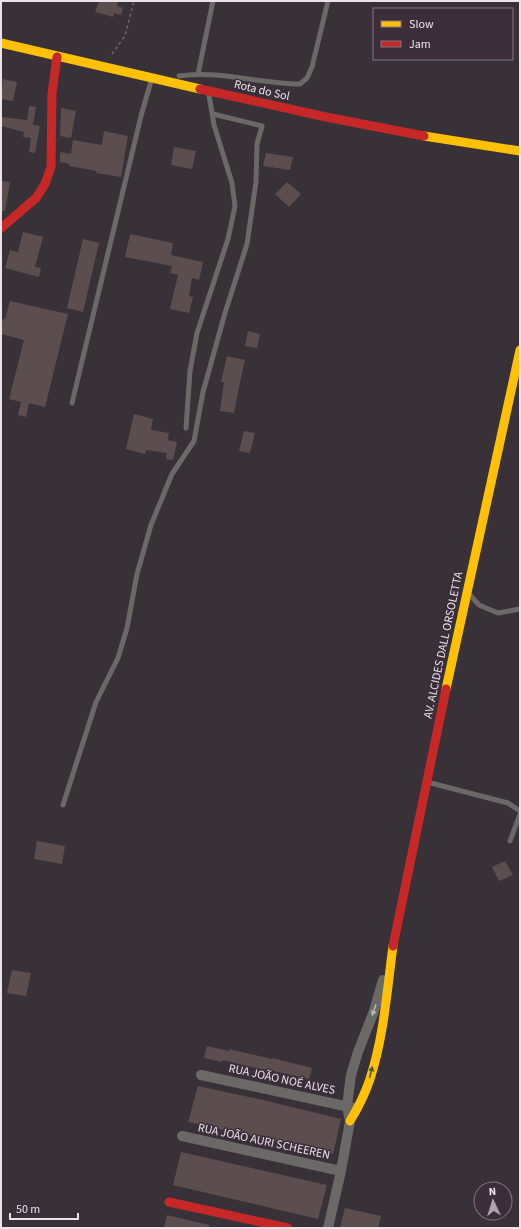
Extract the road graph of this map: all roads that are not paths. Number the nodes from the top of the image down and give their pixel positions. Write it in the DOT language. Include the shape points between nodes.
graph roads {
  1 [pos="213,1"];
  2 [pos="328,1"];
  3 [pos="1,44"];
  4 [pos="57,57"];
  5 [pos="198,74"];
  6 [pos="155,79"];
  7 [pos="209,90"];
  8 [pos="213,114"];
  9 [pos="517,151"];
  10 [pos="1,228"];
  11 [pos="520,350"];
  12 [pos="72,403"];
  13 [pos="186,428"];
  14 [pos="467,592"];
  15 [pos="520,608"];
  16 [pos="426,782"];
  17 [pos="64,805"];
  18 [pos="520,811"];
  19 [pos="520,814"];
  20 [pos="510,841"];
  21 [pos="393,946"];
  22 [pos="201,1075"];
  23 [pos="348,1106"];
  24 [pos="358,1109"];
  25 [pos="350,1121"];
  26 [pos="182,1136"];
  27 [pos="341,1171"];
  28 [pos="169,1202"];
  29 [pos="288,1228"];
  30 [pos="328,1228"];
  1 -- 5 [label="lane"];
  2 -- 5 [label="lane" via="312,67 308,78 300,84"];
  3 -- 4 [label="main road, Rota do Sol"];
  4 -- 6 [label="main road, Rota do Sol"];
  4 -- 10 [label="main road" via="51,120 51,167 45,184 36,198"];
  5 -- 6 [label="lane"];
  6 -- 7 [label="main road, Rota do Sol"];
  6 -- 12 [label="lane" via="141,116"];
  7 -- 8 [label="lane"];
  7 -- 9 [label="main road, Rota do Sol" via="323,116"];
  8 -- 13 [label="lane" via="232,183 235,206 228,239 197,333 190,371"];
  8 -- 17 [label="lane" via="262,126 257,144 256,182 247,244 203,392 194,441 172,474 151,525 118,658 96,702"];
  11 -- 14 [label="main road, AV. ALCIDES DALL ORSOLETTA"];
  14 -- 15 [label="lane" via="479,605 498,613"];
  14 -- 16 [label="main road, AV. ALCIDES DALL ORSOLETTA"];
  16 -- 18 [label="lane" via="508,803"];
  16 -- 21 [label="main road, AV. ALCIDES DALL ORSOLETTA"];
  19 -- 20 [label="lane"];
  21 -- 23 [label="street, one-way" via="374,1011 351,1075"];
  24 -- 21 [label="main road, AV. ALCIDES DALL ORSOLETTA, one-way" via="369,1081 378,1046"];
  22 -- 23 [label="street, RUA JOÃO NOÉ ALVES"];
  23 -- 24 [label="street, RUA JOÃO NOÉ ALVES"];
  23 -- 25 [label="street"];
  24 -- 25 [label="main road, AV. ALCIDES DALL ORSOLETTA"];
  25 -- 27 [label="street"];
  26 -- 27 [label="street, RUA JOÃO AURI SCHEEREN"];
  27 -- 30 [label="street"];
  28 -- 29 [label="main road"];
}
